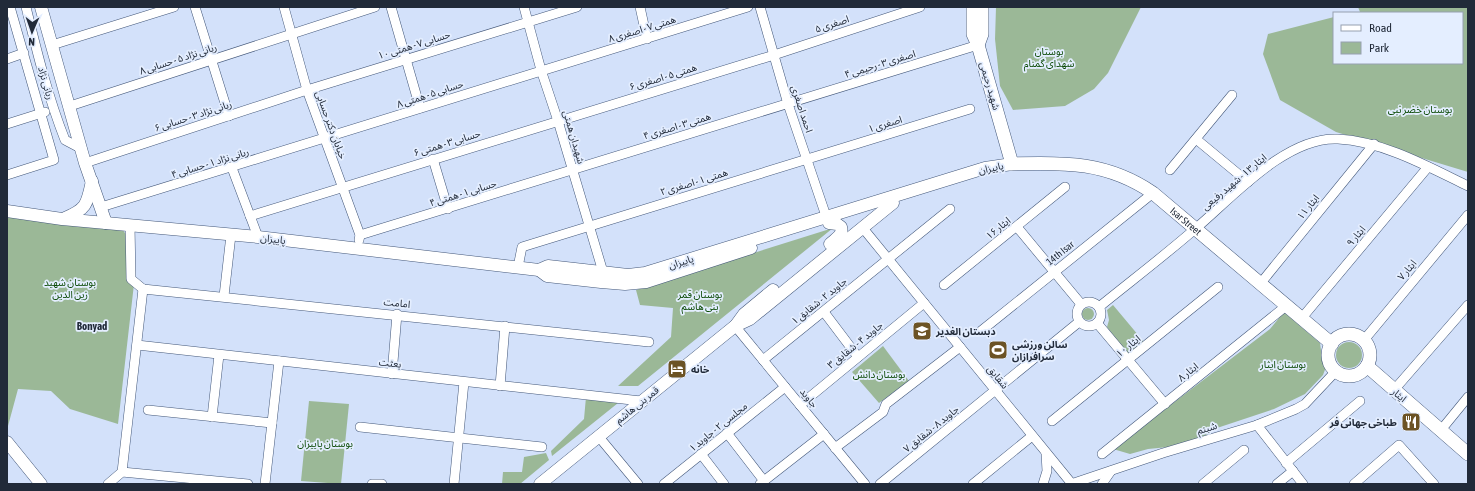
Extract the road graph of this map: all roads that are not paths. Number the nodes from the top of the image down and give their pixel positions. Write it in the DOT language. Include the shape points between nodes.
graph roads {
  1 [pos="10,7"];
  2 [pos="26,7"];
  3 [pos="42,7"];
  4 [pos="174,7"];
  5 [pos="196,7"];
  6 [pos="284,7"];
  7 [pos="375,7"];
  8 [pos="391,7"];
  9 [pos="524,7"];
  10 [pos="577,7"];
  11 [pos="640,7"];
  12 [pos="748,7"];
  13 [pos="760,7"];
  14 [pos="920,7"];
  15 [pos="973,7"];
  16 [pos="982,7"];
  17 [pos="528,22"];
  18 [pos="292,33"];
  19 [pos="648,38"];
  20 [pos="52,45"];
  21 [pos="978,45"];
  22 [pos="24,53"];
  23 [pos="774,55"];
  24 [pos="7,59"];
  25 [pos="212,59"];
  26 [pos="406,59"];
  27 [pos="541,70"];
  28 [pos="307,90"];
  29 [pos="1232,95"];
  30 [pos="788,104"];
  31 [pos="70,106"];
  32 [pos="420,108"];
  33 [pos="54,109"];
  34 [pos="970,109"];
  35 [pos="40,113"];
  36 [pos="229,116"];
  37 [pos="558,121"];
  38 [pos="7,124"];
  39 [pos="325,139"];
  40 [pos="1196,139"];
  41 [pos="1374,144"];
  42 [pos="82,149"];
  43 [pos="433,159"];
  44 [pos="807,160"];
  45 [pos="85,163"];
  46 [pos="1012,164"];
  47 [pos="1428,167"];
  48 [pos="232,168"];
  49 [pos="1170,170"];
  50 [pos="572,171"];
  51 [pos="7,175"];
  52 [pos="92,180"];
  53 [pos="1248,182"];
  54 [pos="1468,186"];
  55 [pos="342,187"];
  56 [pos="1065,187"];
  57 [pos="1153,193"];
  58 [pos="893,203"];
  59 [pos="101,207"];
  60 [pos="448,209"];
  61 [pos="950,209"];
  62 [pos="7,211"];
  63 [pos="1468,215"];
  64 [pos="250,216"];
  65 [pos="62,219"];
  66 [pos="827,220"];
  67 [pos="106,223"];
  68 [pos="130,225"];
  69 [pos="588,226"];
  70 [pos="862,227"];
  71 [pos="1017,227"];
  72 [pos="1196,229"];
  73 [pos="231,235"];
  74 [pos="360,235"];
  75 [pos="258,237"];
  76 [pos="358,249"];
  77 [pos="889,260"];
  78 [pos="518,267"];
  79 [pos="1054,272"];
  80 [pos="602,277"];
  81 [pos="1260,284"];
  82 [pos="944,285"];
  83 [pos="1218,287"];
  84 [pos="143,289"];
  85 [pos="224,296"];
  86 [pos="924,303"];
  87 [pos="1081,304"];
  88 [pos="1468,305"];
  89 [pos="1286,306"];
  90 [pos="1098,307"];
  91 [pos="824,312"];
  92 [pos="397,314"];
  93 [pos="1301,319"];
  94 [pos="1079,322"];
  95 [pos="1097,323"];
  96 [pos="505,326"];
  97 [pos="735,326"];
  98 [pos="981,331"];
  99 [pos="1364,340"];
  100 [pos="649,342"];
  101 [pos="1332,344"];
  102 [pos="137,345"];
  103 [pos="960,347"];
  104 [pos="219,354"];
  105 [pos="858,357"];
  106 [pos="763,360"];
  107 [pos="1128,361"];
  108 [pos="279,362"];
  109 [pos="1367,366"];
  110 [pos="1336,371"];
  111 [pos="392,374"];
  112 [pos="464,382"];
  113 [pos="500,386"];
  114 [pos="785,387"];
  115 [pos="1394,390"];
  116 [pos="996,391"];
  117 [pos="1468,397"];
  118 [pos="641,402"];
  119 [pos="1360,402"];
  120 [pos="1165,404"];
  121 [pos="800,405"];
  122 [pos="148,410"];
  123 [pos="212,417"];
  124 [pos="1052,422"];
  125 [pos="272,423"];
  126 [pos="1257,425"];
  127 [pos="360,427"];
  128 [pos="1441,430"];
  129 [pos="726,433"];
  130 [pos="824,434"];
  131 [pos="1032,436"];
  132 [pos="599,437"];
  133 [pos="458,438"];
  134 [pos="7,442"];
  135 [pos="542,447"];
  136 [pos="836,448"];
  137 [pos="1244,450"];
  138 [pos="1046,453"];
  139 [pos="701,454"];
  140 [pos="1102,454"];
  141 [pos="1468,454"];
  142 [pos="1286,463"];
  143 [pos="1111,471"];
  144 [pos="1293,471"];
  145 [pos="122,472"];
  146 [pos="762,482"];
  147 [pos="859,482"];
  148 [pos="41,484"];
  149 [pos="108,484"];
  150 [pos="248,484"];
  151 [pos="265,484"];
  152 [pos="372,484"];
  153 [pos="382,484"];
  154 [pos="454,484"];
  155 [pos="540,484"];
  156 [pos="638,484"];
  157 [pos="664,484"];
  158 [pos="724,484"];
  159 [pos="880,484"];
  160 [pos="973,484"];
  161 [pos="1043,484"];
  162 [pos="1072,484"];
  163 [pos="1102,484"];
  164 [pos="1203,484"];
  165 [pos="1277,484"];
  166 [pos="1303,484"];
  167 [pos="1354,484"];
  168 [pos="1434,484"];
  1 -- 22 [label="street"];
  2 -- 33 [label="street, ربانی نژاد"];
  3 -- 20 [label="street, ربانی نژاد"];
  4 -- 20 [label="street"];
  5 -- 25 [label="street"];
  6 -- 18 [label="street, خیابان دکتر حسابی"];
  7 -- 18 [label="street, ربانی نژاد ۵ - حسابی ۸"];
  8 -- 26 [label="street"];
  9 -- 17 [label="street, شهیدان همتی"];
  10 -- 17 [label="street, حسابی ۷ - همتی ۱۰"];
  11 -- 19 [label="street"];
  12 -- 19 [label="street, همتی ۷ - اصغری ۸"];
  13 -- 23 [label="street, احمد اصغری"];
  14 -- 23 [label="street, اصغری ۵"];
  15 -- 21 [label="main road" via="973,34"];
  16 -- 21 [label="main road, شهید رحیمی" via="982,34"];
  17 -- 26 [label="street, حسابی ۷ - همتی ۱۰"];
  17 -- 27 [label="street, شهیدان همتی"];
  18 -- 25 [label="street, ربانی نژاد ۵ - حسابی ۸"];
  18 -- 28 [label="street, خیابان دکتر حسابی"];
  19 -- 27 [label="street, همتی ۷ - اصغری ۸"];
  20 -- 31 [label="street, ربانی نژاد"];
  21 -- 30 [label="street, اصغری ۳ - رحیمی ۴"];
  21 -- 46 [label="main road, شهید رحیمی"];
  22 -- 24 [label="street"];
  22 -- 35 [label="street"];
  23 -- 30 [label="street, احمد اصغری"];
  23 -- 37 [label="street, همتی ۵ - اصغری ۶"];
  25 -- 31 [label="street, ربانی نژاد ۵ - حسابی ۸"];
  25 -- 36 [label="street"];
  26 -- 28 [label="street, حسابی ۷ - همتی ۱۰"];
  26 -- 32 [label="street"];
  27 -- 32 [label="street, حسابی ۵ - همتی ۸"];
  27 -- 37 [label="street, شهیدان همتی"];
  28 -- 36 [label="street, ربانی نژاد ۳ - حسابی ۶"];
  28 -- 39 [label="street, خیابان دکتر حسابی"];
  29 -- 40 [label="street"];
  30 -- 44 [label="street, احمد اصغری"];
  30 -- 50 [label="street, همتی ۳ - اصغری ۴"];
  31 -- 42 [label="street, ربانی نژاد"];
  32 -- 39 [label="street, حسابی ۵ - همتی ۸"];
  33 -- 35 [label="street"];
  33 -- 42 [label="street, ربانی نژاد" via="65,140"];
  34 -- 44 [label="street, اصغری ۱"];
  35 -- 38 [label="street"];
  35 -- 51 [label="street" via="54,160"];
  36 -- 45 [label="street, ربانی نژاد ۳ - حسابی ۶"];
  37 -- 43 [label="street, حسابی ۳ - همتی ۶"];
  37 -- 50 [label="street, شهیدان همتی"];
  39 -- 48 [label="street, ربانی نژاد ۱ - حسابی ۴"];
  39 -- 55 [label="street, خیابان دکتر حسابی"];
  40 -- 49 [label="street"];
  40 -- 53 [label="street"];
  41 -- 47 [label="street, ایثار ۱۳ - شهید رفیعی"];
  41 -- 53 [label="street, ایثار ۱۳ - شهید رفیعی" via="1338,139 1322,140 1304,146 1266,167"];
  41 -- 81 [label="street, ایثار ۱۱"];
  42 -- 45 [label="street, ربانی نژاد"];
  43 -- 55 [label="street, حسابی ۳ - همتی ۶"];
  43 -- 60 [label="street"];
  44 -- 66 [label="street, احمد اصغری"];
  44 -- 69 [label="street, همتی ۱ - اصغری ۲"];
  45 -- 52 [label="street, ربانی نژاد"];
  46 -- 57 [label="main road, Isar Street" via="1065,163 1089,167 1118,173"];
  46 -- 58 [label="street, پاییزان" via="988,174"];
  46 -- 66 [label="street, پاییزان" via="985,168"];
  47 -- 54 [label="street, ایثار ۱۳ - شهید رفیعی"];
  47 -- 93 [label="street, ایثار ۹"];
  48 -- 59 [label="street, ربانی نژاد ۱ - حسابی ۴"];
  48 -- 64 [label="street"];
  50 -- 60 [label="street, حسابی ۱ - همتی ۴"];
  50 -- 69 [label="street, شهیدان همتی"];
  52 -- 59 [label="street, ربانی نژاد"];
  52 -- 65 [label="street" via="88,199 80,212"];
  53 -- 72 [label="street, ایثار ۱۳ - شهید رفیعی"];
  55 -- 64 [label="street, حسابی ۳ - همتی ۶"];
  55 -- 74 [label="street, خیابان دکتر حسابی"];
  56 -- 71 [label="street, ایثار ۱۶"];
  57 -- 72 [label="main road, Isar Street"];
  57 -- 79 [label="street, 14th Isar"];
  58 -- 66 [label="street, پاییزان"];
  58 -- 70 [label="street, قمر بنی هاشم"];
  59 -- 67 [label="street, ربانی نژاد"];
  60 -- 74 [label="street, حسابی ۱ - همتی ۴"];
  61 -- 77 [label="street, جاوید ۲ - شقایق ۱"];
  62 -- 65 [label="street, پاییزان"];
  63 -- 99 [label="street, ایثار ۷"];
  64 -- 75 [label="street"];
  65 -- 67 [label="street, پاییزان"];
  66 -- 80 [label="street, پاییزان" via="646,282 625,284"];
  66 -- 97 [label="street, قمر بنی هاشم" via="841,227 840,235 744,314"];
  67 -- 68 [label="street, پاییزان"];
  68 -- 73 [label="street, پاییزان"];
  68 -- 84 [label="street" via="131,279"];
  69 -- 78 [label="street, همتی ۱ - اصغری ۲" via="522,247"];
  69 -- 80 [label="street, شهیدان همتی"];
  70 -- 77 [label="street, شقایق"];
  70 -- 97 [label="street, قمر بنی هاشم" via="750,319"];
  71 -- 79 [label="street"];
  71 -- 82 [label="street, ایثار ۱۶"];
  72 -- 81 [label="main road, Isar Street"];
  72 -- 90 [label="street, ایثار ۱۳ - شهید رفیعی"];
  73 -- 75 [label="street, پاییزان"];
  73 -- 85 [label="street"];
  74 -- 76 [label="street, خیابان دکتر حسابی"];
  75 -- 76 [label="street, پاییزان"];
  76 -- 78 [label="street, پاییزان"];
  77 -- 86 [label="street, شقایق"];
  77 -- 91 [label="street, جاوید ۲ - شقایق ۱"];
  78 -- 80 [label="street, پاییزان" via="539,270 548,266"];
  79 -- 87 [label="street"];
  79 -- 98 [label="street, 14th Isar"];
  81 -- 89 [label="main road, Isar Street"];
  83 -- 107 [label="street, ایثار ۱۰"];
  84 -- 85 [label="street, امامت"];
  84 -- 102 [label="street"];
  85 -- 92 [label="street, امامت"];
  86 -- 103 [label="street, شقایق"];
  86 -- 105 [label="street, جاوید ۴ - شقایق ۳"];
  87 -- 90 [label="street" via="1092,302"];
  87 -- 94 [label="street" via="1076,313"];
  88 -- 115 [label="street"];
  89 -- 93 [label="main road, Isar Street"];
  89 -- 120 [label="street, ایثار ۸"];
  90 -- 95 [label="street" via="1101,313"];
  91 -- 105 [label="street"];
  91 -- 106 [label="street, جاوید ۲ - شقایق ۱"];
  92 -- 96 [label="street, امامت"];
  92 -- 111 [label="street"];
  93 -- 101 [label="main road, Isar Street"];
  94 -- 95 [label="street" via="1086,326"];
  94 -- 116 [label="street, جاوید ۸ - شقایق ۷"];
  95 -- 107 [label="street"];
  96 -- 100 [label="street, امامت"];
  96 -- 113 [label="street"];
  97 -- 106 [label="street, جاوید"];
  97 -- 118 [label="street, قمر بنی هاشم"];
  99 -- 101 [label="main road" via="1347,334"];
  99 -- 109 [label="main road" via="1370,349"];
  101 -- 110 [label="main road" via="1329,355"];
  102 -- 104 [label="street, بعثت"];
  102 -- 145 [label="street"];
  103 -- 116 [label="street, شقایق"];
  103 -- 136 [label="street" via="886,404 883,412"];
  104 -- 108 [label="street, بعثت"];
  104 -- 123 [label="street"];
  105 -- 121 [label="street, جاوید ۴ - شقایق ۳"];
  106 -- 114 [label="street, جاوید"];
  107 -- 120 [label="street"];
  107 -- 124 [label="street, ایثار ۱۰"];
  108 -- 111 [label="street, بعثت"];
  108 -- 125 [label="street"];
  109 -- 110 [label="main road" via="1350,376"];
  109 -- 115 [label="main road, ایثار"];
  110 -- 126 [label="street, شبنم" via="1305,404"];
  111 -- 112 [label="street, بعثت"];
  112 -- 113 [label="street, بعثت"];
  112 -- 133 [label="street"];
  113 -- 118 [label="street, بعثت"];
  114 -- 121 [label="street, جاوید"];
  114 -- 129 [label="street, مجلسی ۲ - جاوید ۱"];
  115 -- 128 [label="main road, ایثار"];
  116 -- 131 [label="street, شقایق"];
  116 -- 159 [label="street, جاوید ۸ - شقایق ۷"];
  117 -- 128 [label="street"];
  118 -- 132 [label="street, قمر بنی هاشم"];
  119 -- 142 [label="street"];
  120 -- 140 [label="street, ایثار ۸"];
  121 -- 130 [label="street, جاوید"];
  122 -- 123 [label="street"];
  123 -- 125 [label="street"];
  125 -- 151 [label="street"];
  126 -- 142 [label="street"];
  126 -- 143 [label="street, شبنم"];
  127 -- 133 [label="street"];
  128 -- 141 [label="main road, ایثار"];
  129 -- 139 [label="street, مجلسی ۲ - جاوید ۱"];
  129 -- 146 [label="street"];
  130 -- 136 [label="street, جاوید"];
  130 -- 146 [label="street"];
  131 -- 138 [label="street, شقایق"];
  131 -- 160 [label="street"];
  132 -- 155 [label="street, قمر بنی هاشم"];
  132 -- 156 [label="street"];
  133 -- 135 [label="street"];
  133 -- 154 [label="street"];
  134 -- 148 [label="street"];
  136 -- 147 [label="street, جاوید"];
  137 -- 164 [label="street"];
  138 -- 161 [label="street" via="1047,472"];
  138 -- 162 [label="street, شقایق"];
  139 -- 157 [label="street, مجلسی ۲ - جاوید ۱"];
  139 -- 158 [label="street"];
  142 -- 144 [label="street"];
  143 -- 162 [label="street, شبنم"];
  143 -- 163 [label="street"];
  144 -- 165 [label="street"];
  144 -- 166 [label="street"];
  145 -- 149 [label="street"];
  145 -- 150 [label="street"];
  152 -- 153 [label="street"];
  167 -- 168 [label="street" via="1400,445"];
}
